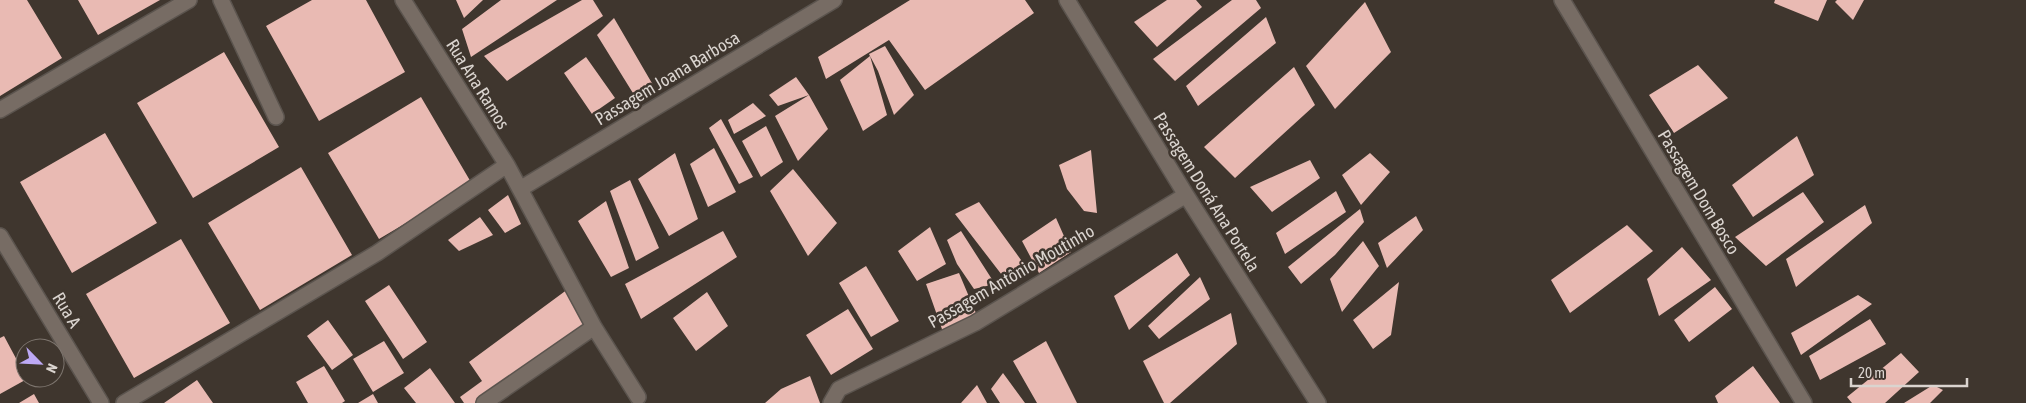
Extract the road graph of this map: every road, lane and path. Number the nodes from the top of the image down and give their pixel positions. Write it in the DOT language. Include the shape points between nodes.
graph roads {
  1 [pos="189,0"];
  2 [pos="221,0"];
  3 [pos="403,0"];
  4 [pos="834,0"];
  5 [pos="1067,0"];
  6 [pos="1562,0"];
  7 [pos="0,110"];
  8 [pos="276,117"];
  9 [pos="507,165"];
  10 [pos="520,189"];
  11 [pos="1186,195"];
  12 [pos="0,236"];
  13 [pos="594,327"];
  14 [pos="638,397"];
  15 [pos="101,403"];
  16 [pos="124,403"];
  17 [pos="484,403"];
  18 [pos="831,403"];
  19 [pos="1318,403"];
  20 [pos="1804,403"];
  1 -- 7 [label="street"];
  2 -- 8 [label="street"];
  3 -- 9 [label="street, Rua Ana Ramos"];
  4 -- 10 [label="street, Passagem Joana Barbosa"];
  5 -- 11 [label="street, Passagem Doná Ana Portela"];
  6 -- 20 [label="street, Passagem Dom Bosco"];
  9 -- 10 [label="street, Rua Ana Ramos"];
  9 -- 16 [label="street" via="377,253"];
  10 -- 13 [label="street, Rua Ana Ramos"];
  11 -- 18 [label="street, Passagem Antônio Moutinho" via="975,323 839,389"];
  11 -- 19 [label="street, Passagem Doná Ana Portela"];
  12 -- 15 [label="street, Rua A"];
  13 -- 14 [label="street, Rua Ana Ramos"];
  13 -- 17 [label="street"];
}
